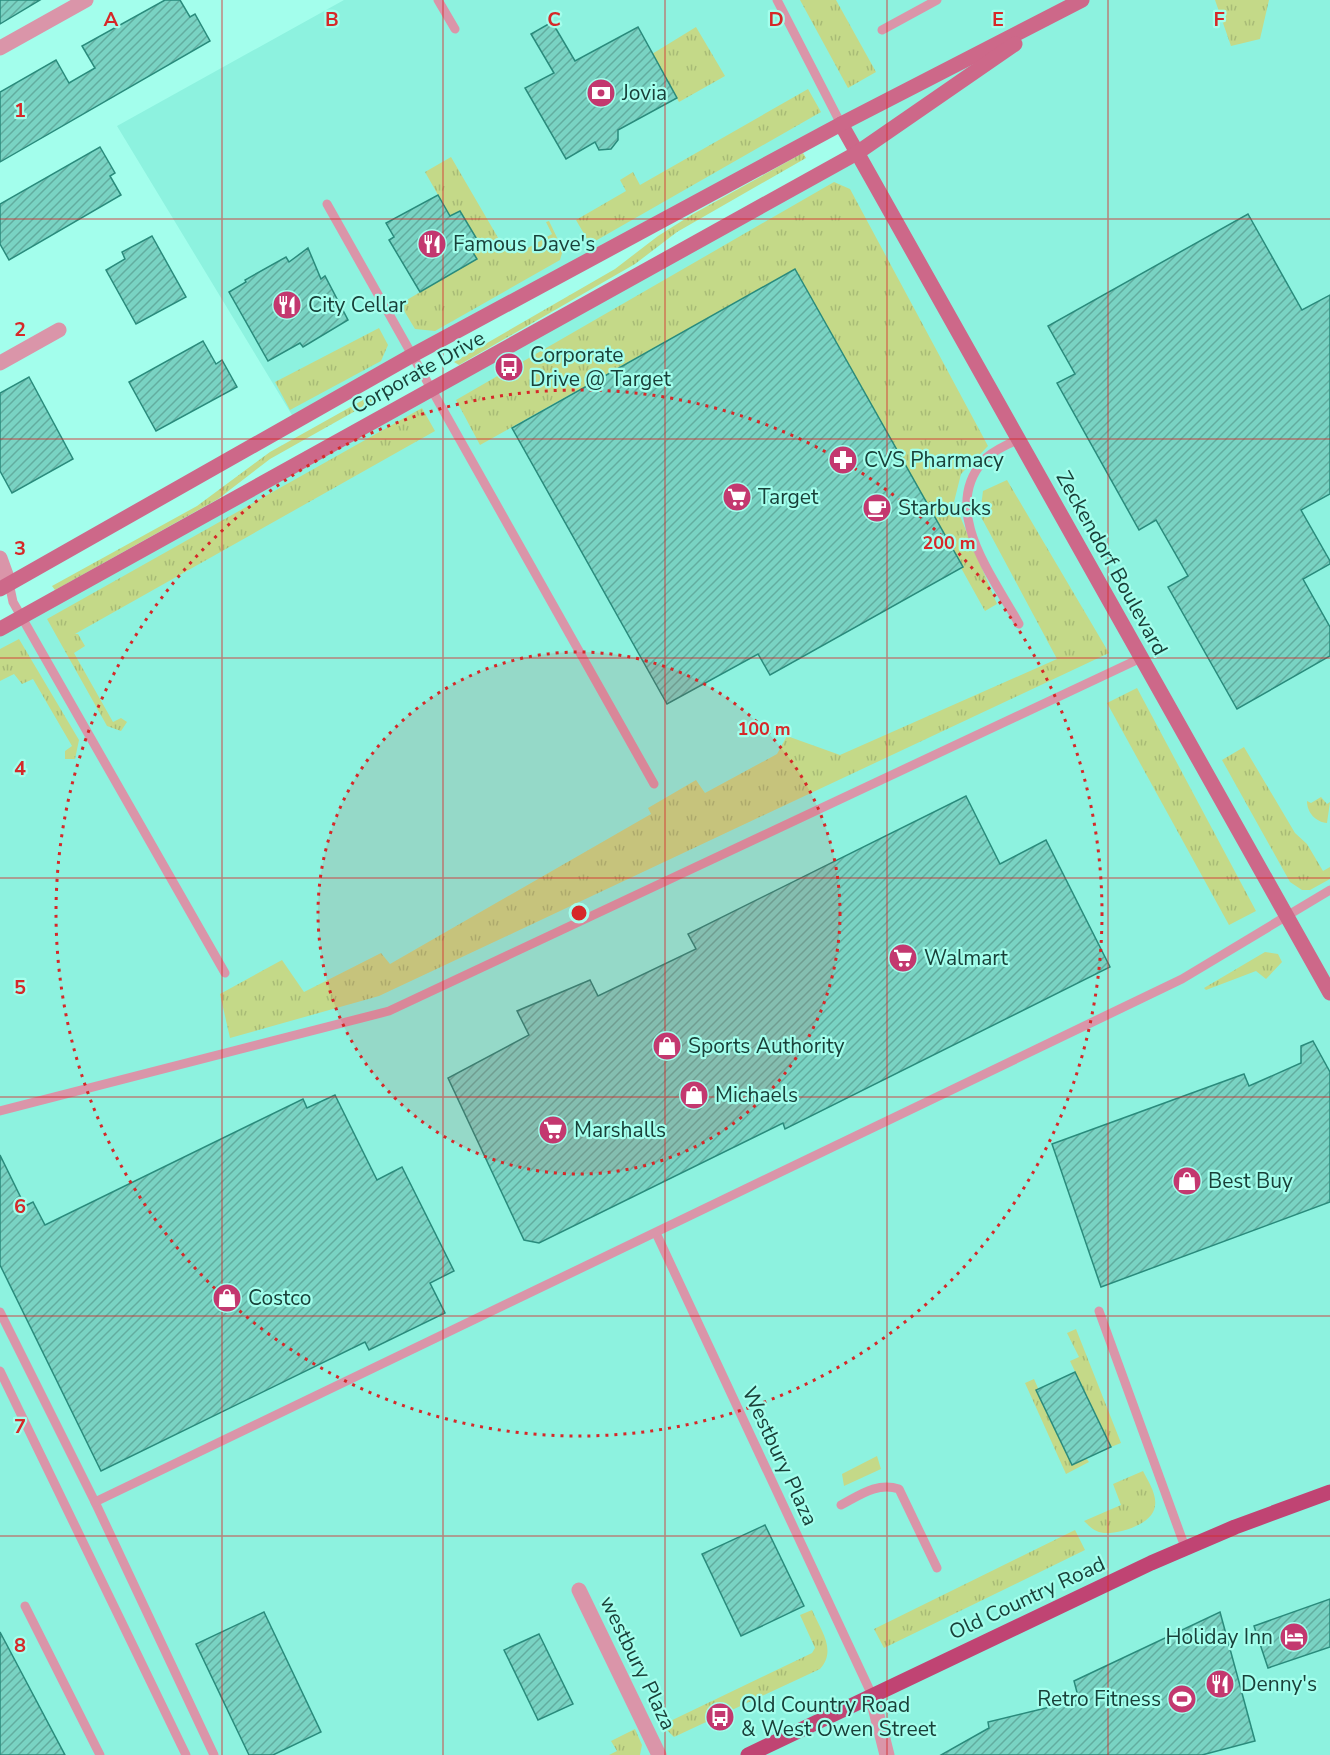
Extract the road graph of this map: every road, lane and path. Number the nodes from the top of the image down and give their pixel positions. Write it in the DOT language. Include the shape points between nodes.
graph roads {
  1 [pos="86,0"];
  2 [pos="438,0"];
  3 [pos="777,0"];
  4 [pos="938,0"];
  5 [pos="1082,0"];
  6 [pos="1063,11"];
  7 [pos="454,29"];
  8 [pos="882,30"];
  9 [pos="0,48"];
  10 [pos="841,124"];
  11 [pos="857,153"];
  12 [pos="327,204"];
  13 [pos="59,330"];
  14 [pos="411,356"];
  15 [pos="0,363"];
  16 [pos="431,388"];
  17 [pos="1018,439"];
  18 [pos="0,558"];
  19 [pos="3,583"];
  20 [pos="23,616"];
  21 [pos="1019,624"];
  22 [pos="0,629"];
  23 [pos="1141,658"];
  24 [pos="654,784"];
  25 [pos="1330,890"];
  26 [pos="1287,916"];
  27 [pos="225,973"];
  28 [pos="1330,993"];
  29 [pos="0,1111"];
  30 [pos="656,1233"];
  31 [pos="1099,1311"];
  32 [pos="0,1312"];
  33 [pos="0,1371"];
  34 [pos="1330,1492"];
  35 [pos="96,1502"];
  36 [pos="841,1505"];
  37 [pos="1185,1547"];
  38 [pos="938,1568"];
  39 [pos="579,1590"];
  40 [pos="25,1606"];
  41 [pos="872,1695"];
  42 [pos="100,1755"];
  43 [pos="186,1755"];
  44 [pos="214,1755"];
  45 [pos="659,1755"];
  46 [pos="748,1755"];
  47 [pos="887,1755"];
  1 -- 9 [label="street"];
  2 -- 7 [label="lane"];
  3 -- 10 [label="lane"];
  4 -- 8 [label="lane"];
  5 -- 6 [label="main road"];
  6 -- 10 [label="main road"];
  6 -- 11 [label="main road"];
  10 -- 11 [label="main road, Zeckendorf Boulevard"];
  10 -- 14 [label="main road, Corporate Drive"];
  11 -- 16 [label="main road, Corporate Drive"];
  11 -- 17 [label="main road, Zeckendorf Boulevard"];
  12 -- 14 [label="lane"];
  13 -- 15 [label="street"];
  14 -- 16 [label="lane"];
  14 -- 19 [label="main road, Corporate Drive"];
  16 -- 20 [label="main road, Corporate Drive"];
  16 -- 24 [label="lane"];
  17 -- 21 [label="lane" via="984,459 966,490 969,531"];
  17 -- 23 [label="main road, Zeckendorf Boulevard"];
  18 -- 19 [label="street"];
  19 -- 20 [label="lane"];
  20 -- 22 [label="main road, Corporate Drive"];
  20 -- 27 [label="lane"];
  23 -- 26 [label="main road, Zeckendorf Boulevard"];
  23 -- 29 [label="lane" via="389,1011"];
  25 -- 26 [label="lane"];
  26 -- 28 [label="main road, Zeckendorf Boulevard"];
  26 -- 30 [label="lane" via="1182,979"];
  30 -- 35 [label="lane"];
  30 -- 41 [label="lane, Westbury Plaza"];
  31 -- 37 [label="lane"];
  32 -- 35 [label="lane"];
  33 -- 43 [label="lane"];
  34 -- 37 [label="main road, Old Country Road"];
  35 -- 44 [label="lane"];
  36 -- 38 [label="lane" via="873,1488 899,1489"];
  37 -- 41 [label="main road, Old Country Road"];
  39 -- 45 [label="street, westbury Plaza"];
  40 -- 42 [label="lane"];
  41 -- 46 [label="main road, Old Country Road"];
  41 -- 47 [label="street"];
}
